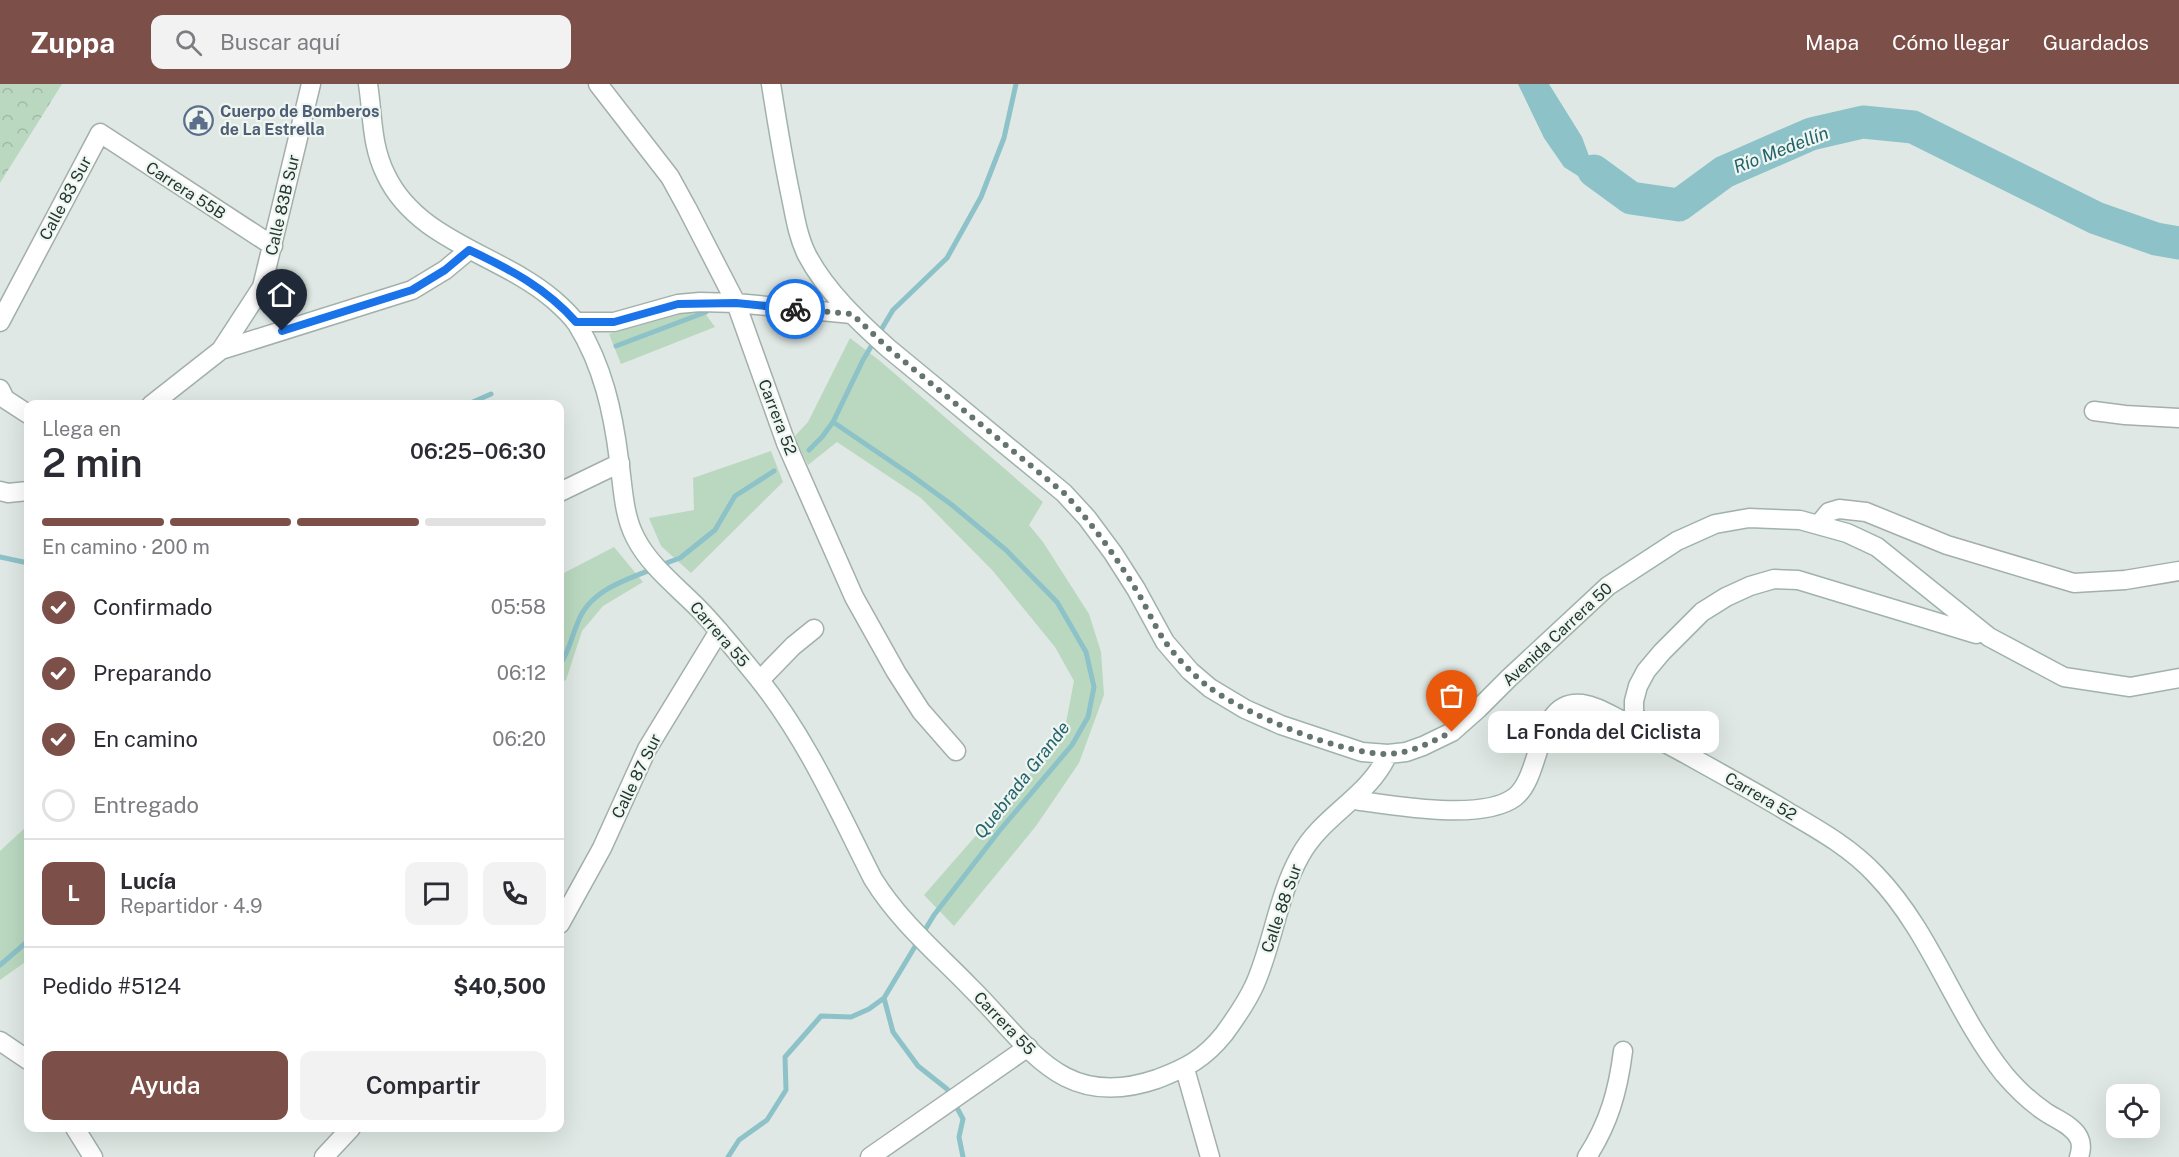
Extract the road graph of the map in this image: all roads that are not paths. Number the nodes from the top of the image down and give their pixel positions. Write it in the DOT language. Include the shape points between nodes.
graph roads {
  1 [pos="311,84"];
  2 [pos="368,84"];
  3 [pos="598,84"];
  4 [pos="771,84"];
  5 [pos="100,133"];
  6 [pos="273,246"];
  7 [pos="469,250"];
  8 [pos="736,303"];
  9 [pos="858,320"];
  10 [pos="0,322"];
  11 [pos="576,322"];
  12 [pos="221,351"];
  13 [pos="0,389"];
  14 [pos="157,400"];
  15 [pos="24,411"];
  16 [pos="2094,411"];
  17 [pos="2179,418"];
  18 [pos="620,463"];
  19 [pos="564,490"];
  20 [pos="0,491"];
  21 [pos="24,491"];
  22 [pos="1819,524"];
  23 [pos="2179,571"];
  24 [pos="814,629"];
  25 [pos="719,631"];
  26 [pos="1989,637"];
  27 [pos="2179,678"];
  28 [pos="760,680"];
  29 [pos="1648,733"];
  30 [pos="956,751"];
  31 [pos="1388,754"];
  32 [pos="1354,800"];
  33 [pos="564,917"];
  34 [pos="0,1041"];
  35 [pos="1028,1047"];
  36 [pos="1623,1051"];
  37 [pos="24,1057"];
  38 [pos="1185,1069"];
  39 [pos="77,1132"];
  40 [pos="347,1132"];
  41 [pos="2080,1153"];
  42 [pos="93,1157"];
  43 [pos="324,1157"];
  44 [pos="870,1157"];
  45 [pos="1210,1157"];
  46 [pos="1587,1157"];
  1 -- 6 [label="street, Calle 83B Sur"];
  2 -- 7 [label="street, Carrera 55" via="371,129 386,176 398,196 434,229"];
  3 -- 8 [label="street, Carrera 52" via="670,177"];
  4 -- 9 [label="street, Avenida Carrera 50" via="798,231 818,272"];
  5 -- 6 [label="street, Carrera 55B"];
  5 -- 10 [label="street, Calle 83 Sur"];
  6 -- 12 [label="street, Calle 83B Sur" via="262,286"];
  7 -- 11 [label="street, Carrera 55" via="541,288"];
  7 -- 12 [label="street" via="412,290"];
  8 -- 9 [label="street"];
  8 -- 11 [label="street" via="678,304 614,322"];
  8 -- 30 [label="street, Carrera 52" via="786,443 854,597 921,711"];
  9 -- 31 [label="street, Avenida Carrera 50" via="1064,493 1113,553 1166,642 1210,688 1281,725 1362,752"];
  11 -- 18 [label="street, Carrera 55" via="607,389"];
  12 -- 14 [label="street"];
  13 -- 15 [label="street" via="5,399"];
  16 -- 17 [label="street"];
  18 -- 19 [label="street"];
  18 -- 25 [label="street, Carrera 55" via="634,536 664,575"];
  20 -- 21 [label="street"];
  22 -- 23 [label="street" via="1829,512 1839,509 1866,512 1947,545 2074,583"];
  22 -- 26 [label="street, Avenida Carrera 50" via="1877,547"];
  22 -- 31 [label="street, Avenida Carrera 50" via="1749,518 1715,524 1677,541 1608,586 1452,732 1424,746"];
  24 -- 28 [label="street"];
  25 -- 28 [label="street, Carrera 55"];
  25 -- 33 [label="street, Calle 87 Sur" via="646,749 602,848"];
  26 -- 27 [label="street, Avenida Carrera 50" via="2064,677 2130,687"];
  26 -- 29 [label="street" via="1824,587 1774,579 1750,586 1702,612 1646,671 1638,686 1634,713"];
  28 -- 35 [label="street, Carrera 55" via="798,734 887,901"];
  29 -- 32 [label="street, Carrera 52" via="1593,706 1570,705 1550,720 1524,786 1502,804 1421,810"];
  29 -- 41 [label="street, Carrera 52" via="1823,832 1876,874 1912,923 2004,1074 2021,1093 2071,1129 2079,1138"];
  31 -- 32 [label="street, Calle 88 Sur" via="1382,768"];
  32 -- 38 [label="street, Calle 88 Sur" via="1307,844 1292,871 1255,985 1223,1035 1206,1055"];
  34 -- 37 [label="street"];
  35 -- 38 [label="street, Carrera 55" via="1061,1076 1096,1088 1149,1082"];
  35 -- 44 [label="street"];
  36 -- 46 [label="street" via="1609,1117"];
  38 -- 45 [label="street"];
  39 -- 42 [label="street"];
  40 -- 43 [label="street"];
}
